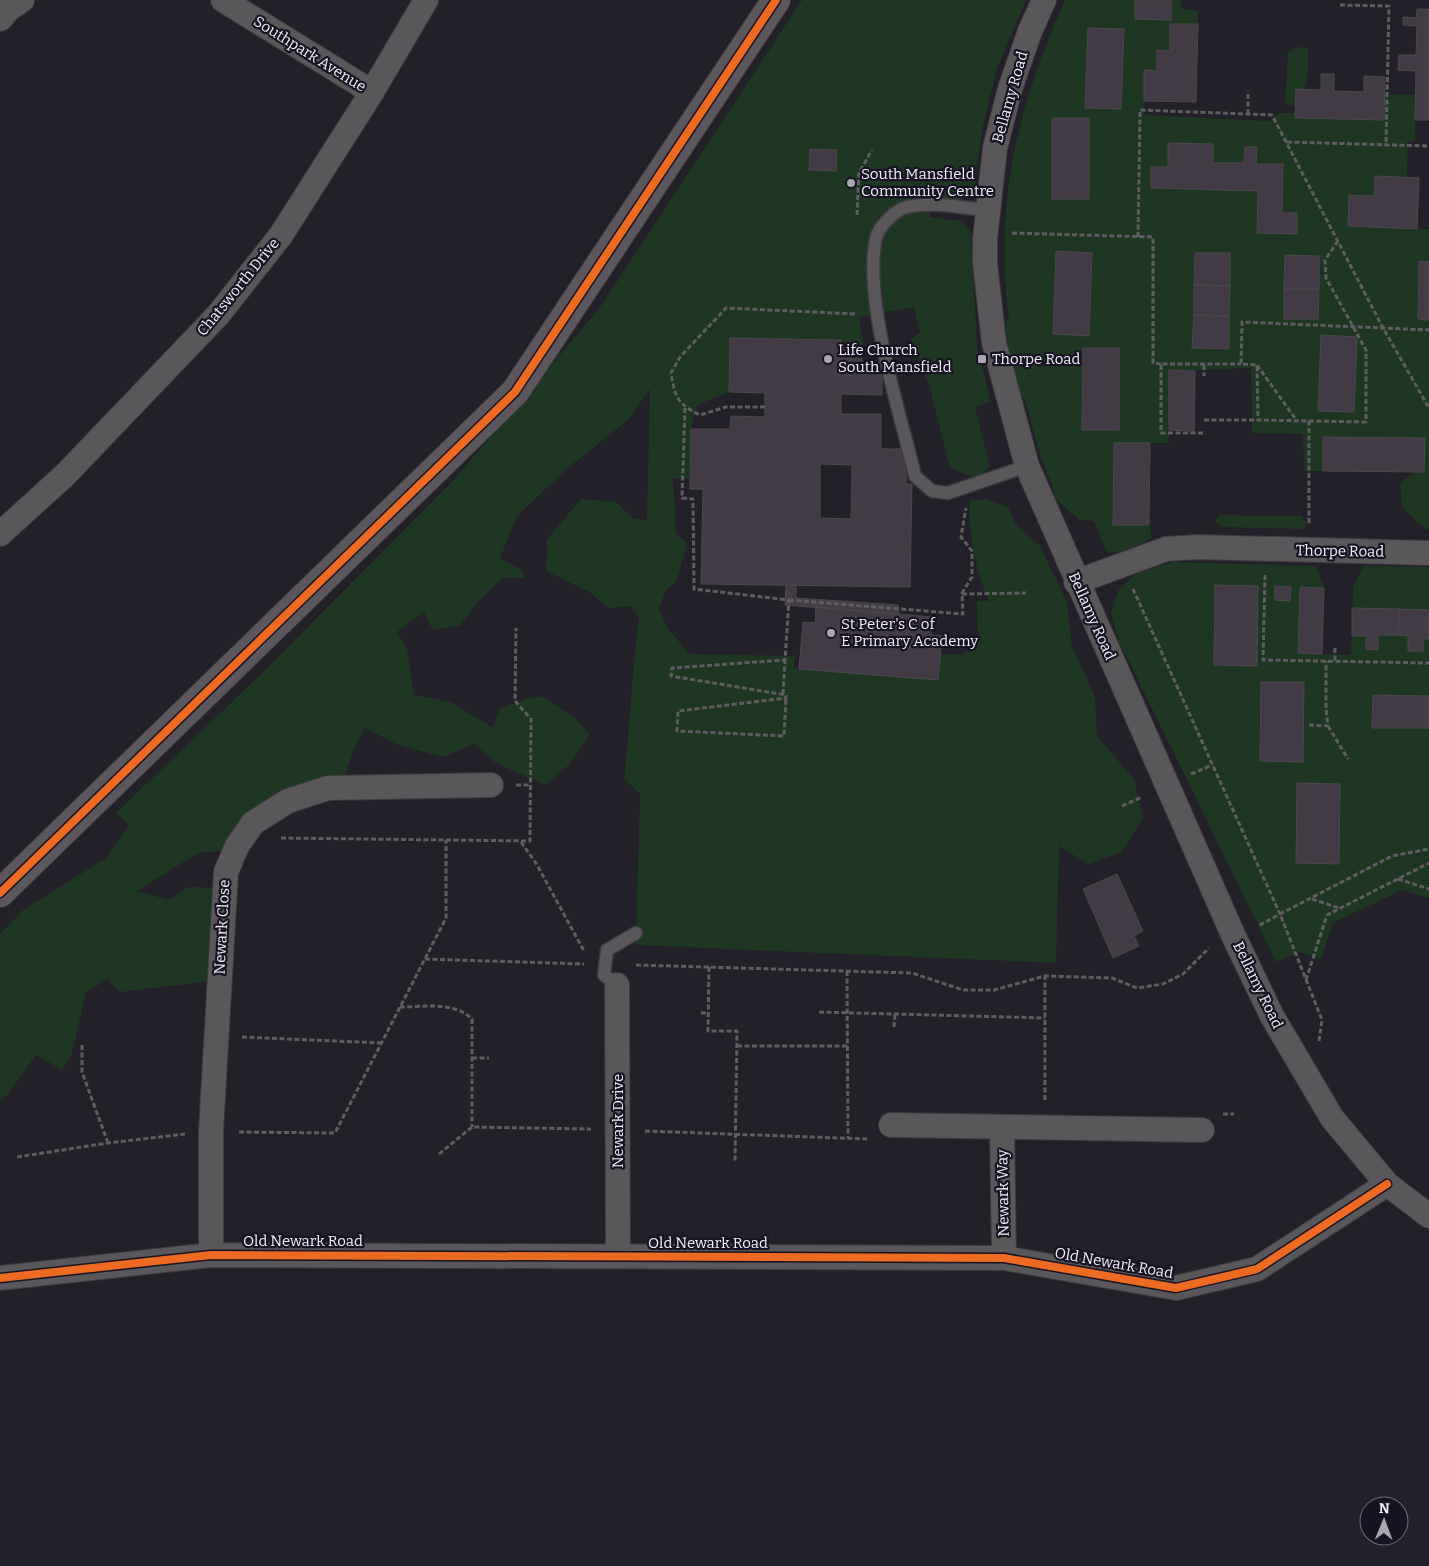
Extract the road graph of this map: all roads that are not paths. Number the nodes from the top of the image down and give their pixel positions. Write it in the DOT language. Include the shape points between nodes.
graph roads {
  1 [pos="22,0"];
  2 [pos="223,0"];
  3 [pos="426,0"];
  4 [pos="776,0"];
  5 [pos="1044,0"];
  6 [pos="0,19"];
  7 [pos="372,92"];
  8 [pos="987,210"];
  9 [pos="1027,466"];
  10 [pos="0,534"];
  11 [pos="1429,553"];
  12 [pos="1076,582"];
  13 [pos="491,785"];
  14 [pos="0,893"];
  15 [pos="636,933"];
  16 [pos="617,986"];
  17 [pos="1002,1127"];
  18 [pos="1202,1130"];
  19 [pos="882,1132"];
  20 [pos="1387,1184"];
  21 [pos="1429,1216"];
  22 [pos="211,1255"];
  23 [pos="618,1256"];
  24 [pos="1004,1258"];
  25 [pos="0,1278"];
  1 -- 6 [label="street"];
  2 -- 7 [label="street, Southpark Avenue"];
  3 -- 7 [label="street, Chatsworth Drive"];
  4 -- 14 [label="main road" via="515,392"];
  5 -- 8 [label="street, Bellamy Road" via="1010,89 995,148"];
  7 -- 10 [label="street, Chatsworth Drive" via="281,235 218,315 65,476"];
  8 -- 9 [label="street, Bellamy Road" via="985,263 994,344"];
  8 -- 9 [label="lane" via="906,207 889,218 876,236 874,267 878,315 915,476 932,491 948,493"];
  9 -- 12 [label="street, Bellamy Road"];
  11 -- 12 [label="street, Thorpe Road" via="1166,549"];
  12 -- 20 [label="street, Bellamy Road" via="1272,1016 1332,1118"];
  13 -- 22 [label="street, Newark Close" via="328,788 288,801 253,823 237,846 226,872 211,1131"];
  15 -- 16 [label="lane" via="607,950 604,975"];
  16 -- 23 [label="street, Newark Drive"];
  17 -- 18 [label="street"];
  17 -- 19 [label="street"];
  17 -- 24 [label="street, Newark Way"];
  20 -- 21 [label="street"];
  20 -- 24 [label="street, Old Newark Road" via="1257,1269 1176,1288"];
  22 -- 23 [label="street, Old Newark Road"];
  22 -- 25 [label="street, Old Newark Road"];
  23 -- 24 [label="street, Old Newark Road"];
}
